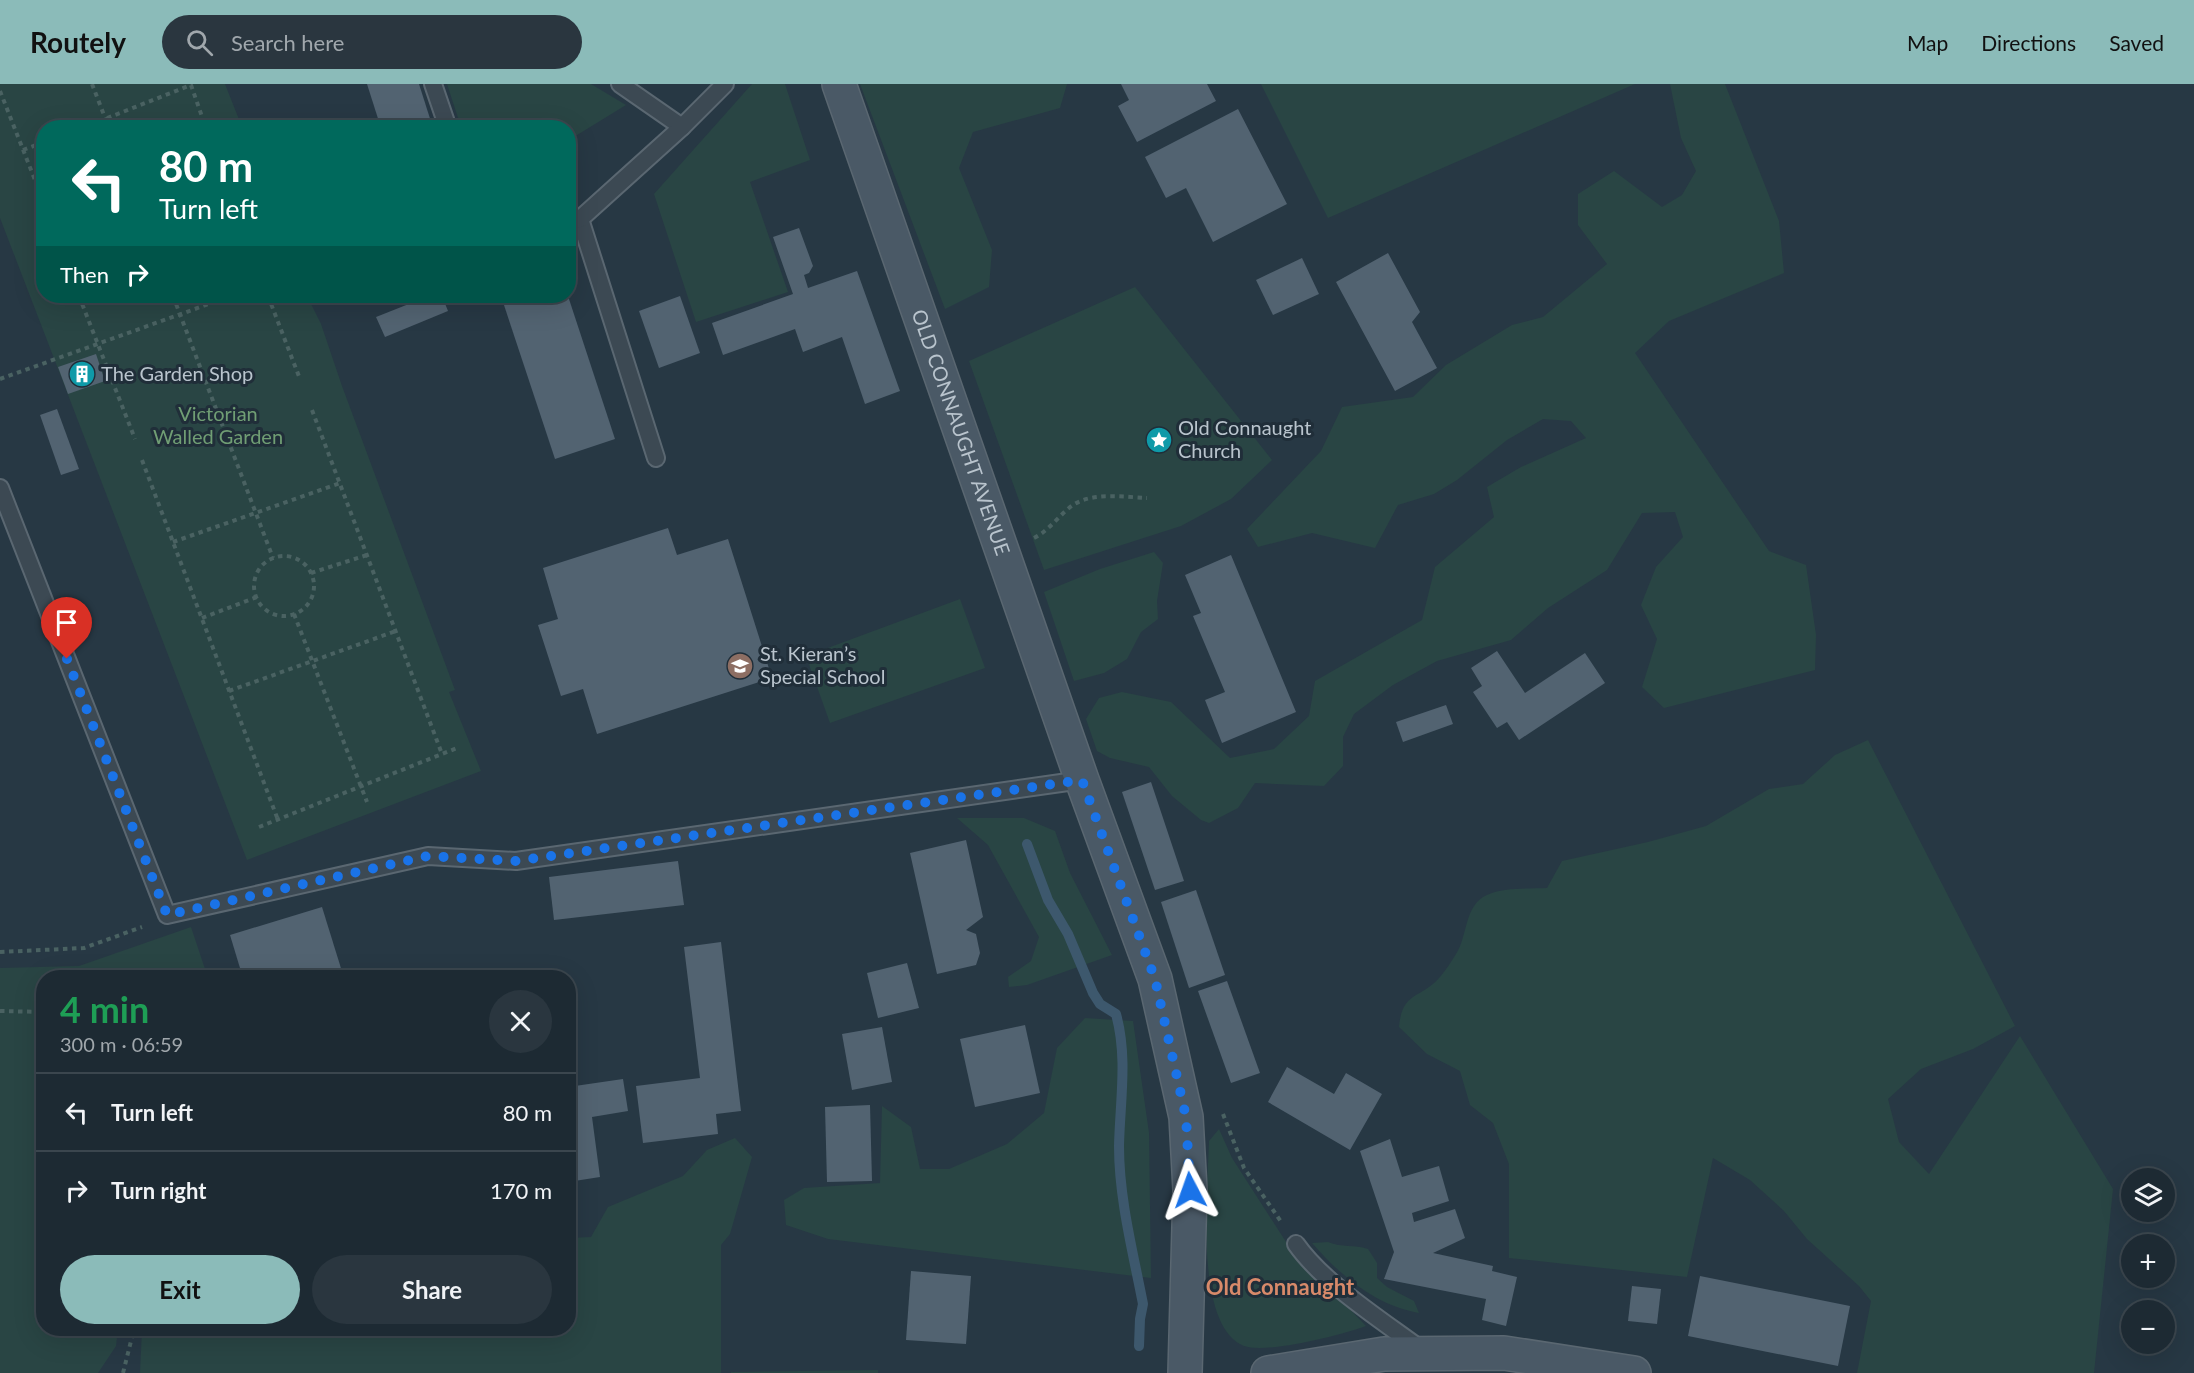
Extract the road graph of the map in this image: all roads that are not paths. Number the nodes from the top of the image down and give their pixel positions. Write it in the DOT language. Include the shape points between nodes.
graph roads {
  1 [pos="433,84"];
  2 [pos="620,84"];
  3 [pos="725,84"];
  4 [pos="838,84"];
  5 [pos="445,120"];
  6 [pos="682,128"];
  7 [pos="576,219"];
  8 [pos="576,227"];
  9 [pos="656,458"];
  10 [pos="0,488"];
  11 [pos="1082,780"];
  12 [pos="1296,1244"];
  13 [pos="1426,1354"];
  14 [pos="1504,1363"];
  15 [pos="1185,1373"];
  16 [pos="1268,1373"];
  17 [pos="1634,1373"];
  1 -- 5 [label="lane"];
  2 -- 6 [label="lane"];
  3 -- 6 [label="lane"];
  4 -- 11 [label="street, OLD CONNAUGHT AVENUE"];
  6 -- 7 [label="lane"];
  8 -- 9 [label="lane"];
  10 -- 11 [label="lane" via="167,915 428,856 516,861"];
  11 -- 15 [label="street, OLD CONNAUGHT AVENUE" via="1155,979 1186,1117 1190,1190"];
  12 -- 13 [label="lane" via="1346,1292"];
  13 -- 14 [label="street"];
  13 -- 16 [label="street" via="1384,1354"];
  14 -- 17 [label="street"];
}
